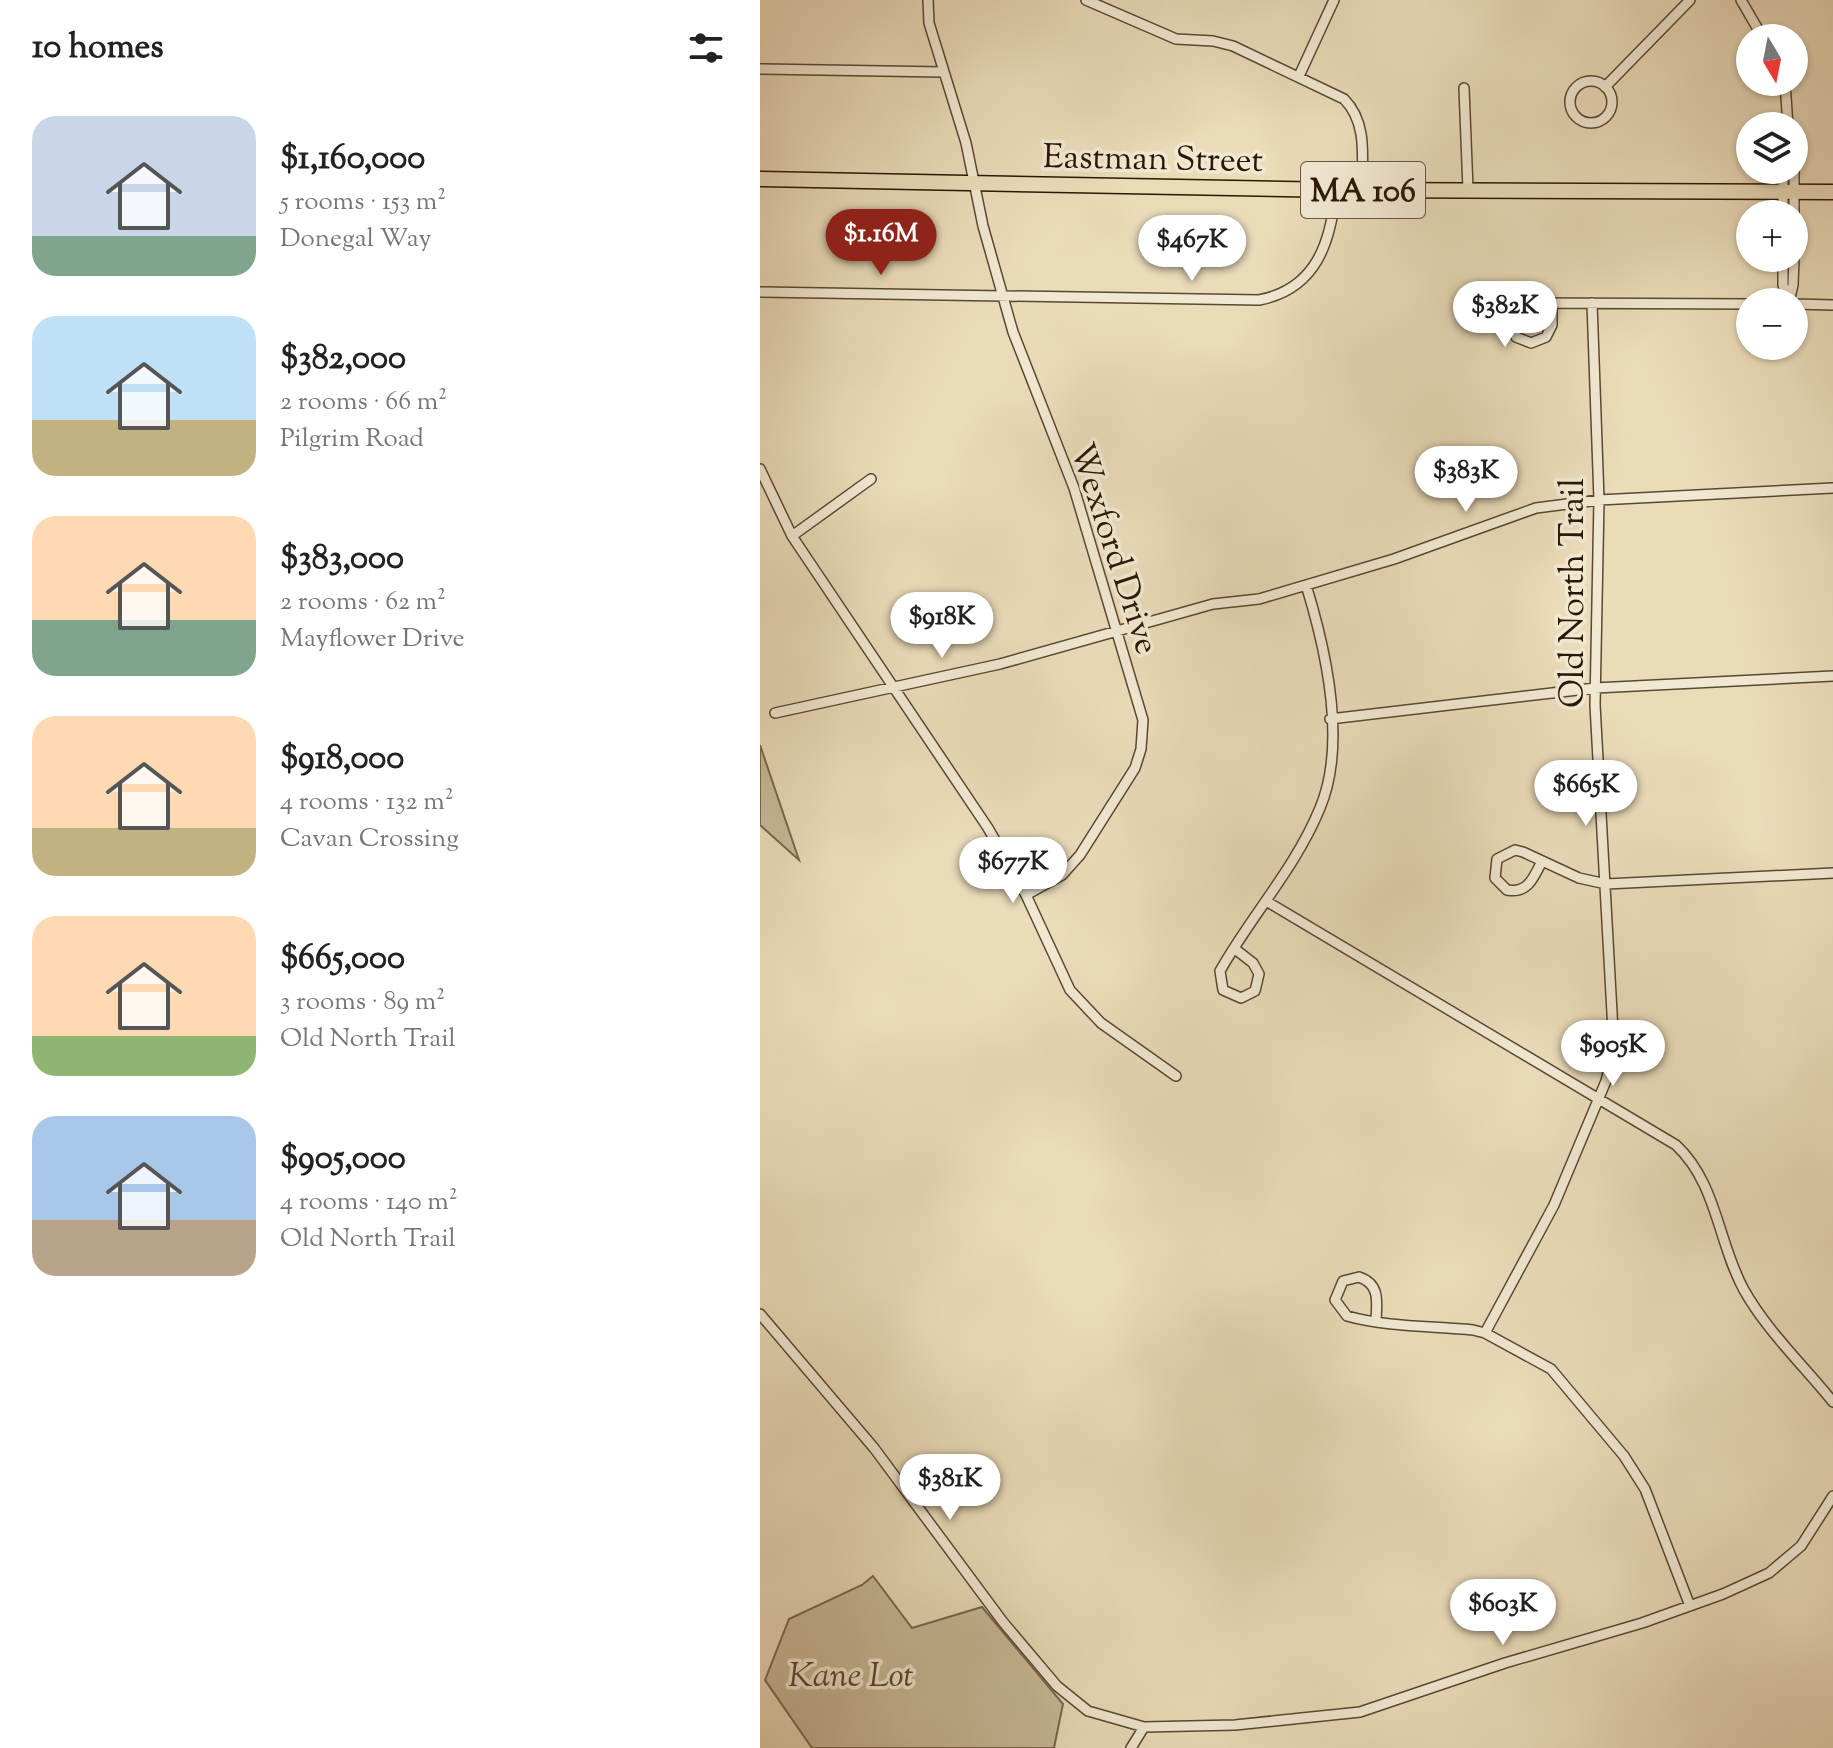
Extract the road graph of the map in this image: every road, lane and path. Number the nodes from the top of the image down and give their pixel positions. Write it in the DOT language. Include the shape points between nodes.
graph roads {
  1 [pos="928,0"];
  2 [pos="1086,0"];
  3 [pos="1334,0"];
  4 [pos="1690,0"];
  5 [pos="1741,0"];
  6 [pos="1755,24"];
  7 [pos="760,69"];
  8 [pos="943,72"];
  9 [pos="1299,76"];
  10 [pos="1605,87"];
  11 [pos="1464,88"];
  12 [pos="760,179"];
  13 [pos="975,183"];
  14 [pos="1787,184"];
  15 [pos="1791,184"];
  16 [pos="1336,190"];
  17 [pos="1362,190"];
  18 [pos="1468,190"];
  19 [pos="1789,191"];
  20 [pos="1833,192"];
  21 [pos="1787,200"];
  22 [pos="1791,200"];
  23 [pos="760,292"];
  24 [pos="1002,296"];
  25 [pos="1552,303"];
  26 [pos="1592,303"];
  27 [pos="1736,304"];
  28 [pos="1808,304"];
  29 [pos="1833,305"];
  30 [pos="760,469"];
  31 [pos="871,479"];
  32 [pos="1833,488"];
  33 [pos="1599,500"];
  34 [pos="792,536"];
  35 [pos="1306,585"];
  36 [pos="1116,632"];
  37 [pos="1833,676"];
  38 [pos="896,687"];
  39 [pos="1595,688"];
  40 [pos="775,713"];
  41 [pos="1330,719"];
  42 [pos="1542,861"];
  43 [pos="1833,873"];
  44 [pos="1606,884"];
  45 [pos="1026,895"];
  46 [pos="1266,901"];
  47 [pos="1235,949"];
  48 [pos="1176,1076"];
  49 [pos="1599,1099"];
  50 [pos="760,1314"];
  51 [pos="1376,1320"];
  52 [pos="1485,1333"];
  53 [pos="1833,1402"];
  54 [pos="1833,1496"];
  55 [pos="1690,1606"];
  56 [pos="1144,1727"];
  57 [pos="1131,1748"];
  1 -- 8 [label="street, Wexford Drive"];
  2 -- 9 [label="street" via="1176,39 1226,43"];
  3 -- 9 [label="street"];
  4 -- 10 [label="street"];
  5 -- 6 [label="street"];
  7 -- 8 [label="street"];
  8 -- 13 [label="street, Wexford Drive"];
  9 -- 17 [label="street" via="1338,95 1356,115 1362,139"];
  10 -- 10 [label="street" via="1612,103 1605,118 1593,123 1577,117 1570,102 1577,87 1589,82"];
  11 -- 18 [label="street"];
  12 -- 13 [label="main road, Eastman Street / MA 106"];
  13 -- 16 [label="main road, Eastman Street / MA 106"];
  13 -- 24 [label="street, Wexford Drive"];
  14 -- 19 [label="street"];
  15 -- 19 [label="street"];
  16 -- 17 [label="main road, Eastman Street / MA 106"];
  16 -- 24 [label="street" via="1332,230 1319,261 1298,283 1270,298"];
  17 -- 18 [label="main road, Eastman Street / MA 106"];
  18 -- 19 [label="main road, Eastman Street / MA 106"];
  19 -- 20 [label="main road, Eastman Street / MA 106"];
  19 -- 21 [label="street"];
  19 -- 22 [label="street"];
  23 -- 24 [label="street"];
  24 -- 36 [label="street, Wexford Drive" via="1074,488"];
  25 -- 25 [label="street" via="1527,303 1516,310 1511,325 1519,340 1535,343 1546,337"];
  25 -- 26 [label="street"];
  26 -- 27 [label="street"];
  26 -- 33 [label="street, Old North Trail"];
  28 -- 29 [label="street"];
  30 -- 34 [label="street"];
  31 -- 34 [label="street"];
  32 -- 33 [label="street"];
  33 -- 35 [label="street" via="1519,512"];
  33 -- 39 [label="street, Old North Trail"];
  34 -- 38 [label="street"];
  35 -- 36 [label="street"];
  35 -- 41 [label="street" via="1325,654"];
  36 -- 38 [label="street"];
  36 -- 45 [label="street, Wexford Drive" via="1143,720 1139,757 1126,786 1074,862 1055,880"];
  37 -- 39 [label="street"];
  38 -- 40 [label="street"];
  38 -- 45 [label="street"];
  39 -- 41 [label="street"];
  39 -- 44 [label="street, Old North Trail"];
  41 -- 46 [label="street" via="1332,757 1325,796"];
  42 -- 42 [label="street" via="1519,850 1507,851 1495,862 1495,878 1507,890 1522,889"];
  42 -- 44 [label="street"];
  43 -- 44 [label="street"];
  44 -- 49 [label="street, Old North Trail" via="1615,1037"];
  45 -- 48 [label="street" via="1063,978 1079,1001 1116,1035"];
  46 -- 47 [label="street"];
  46 -- 49 [label="street"];
  47 -- 47 [label="street" via="1220,971 1219,983 1229,996 1241,998 1255,991 1259,974"];
  49 -- 52 [label="street, Old North Trail" via="1548,1219"];
  49 -- 53 [label="street" via="1676,1145 1695,1165 1747,1295"];
  50 -- 56 [label="street" via="874,1448 1057,1686 1088,1711"];
  51 -- 51 [label="street" via="1340,1311 1335,1296 1343,1281 1359,1277 1371,1282"];
  51 -- 52 [label="street"];
  52 -- 55 [label="street" via="1551,1369 1624,1456 1645,1489"];
  54 -- 55 [label="street" via="1782,1564 1749,1584"];
  55 -- 56 [label="street" via="1360,1712 1235,1725"];
  56 -- 57 [label="street"];
}
